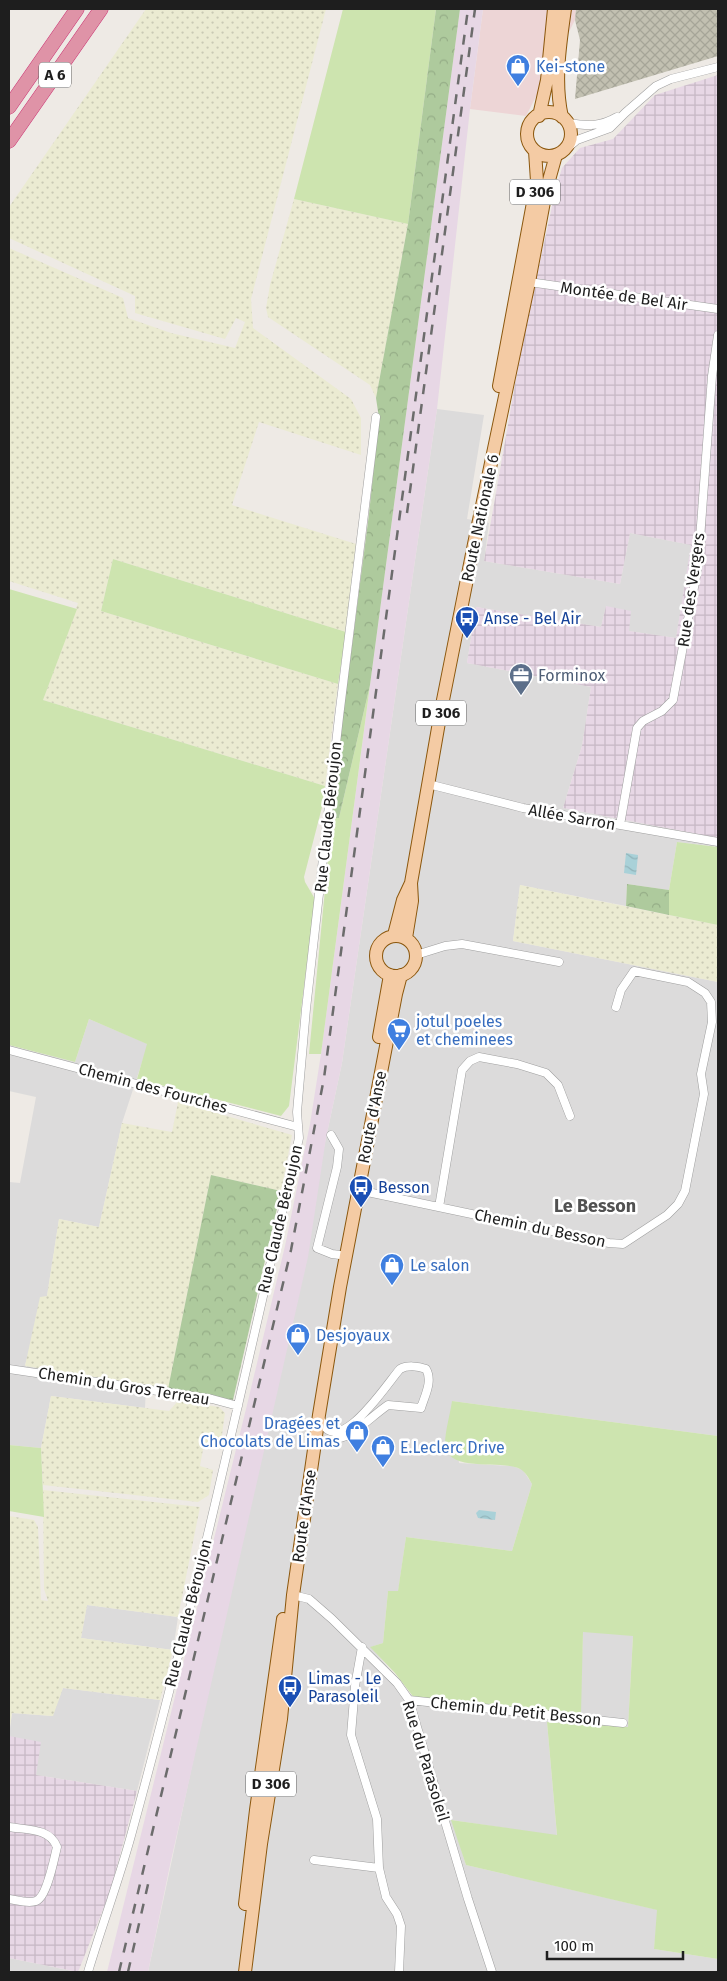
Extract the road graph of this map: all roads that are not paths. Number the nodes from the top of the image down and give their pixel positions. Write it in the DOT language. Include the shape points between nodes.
graph roads {
  1 [pos="77,9"];
  2 [pos="101,9"];
  3 [pos="554,9"];
  4 [pos="565,9"];
  5 [pos="718,68"];
  6 [pos="9,107"];
  7 [pos="625,112"];
  8 [pos="539,116"];
  9 [pos="565,120"];
  10 [pos="9,142"];
  11 [pos="535,151"];
  12 [pos="560,152"];
  13 [pos="529,282"];
  14 [pos="718,309"];
  15 [pos="718,335"];
  16 [pos="376,417"];
  17 [pos="474,544"];
  18 [pos="428,784"];
  19 [pos="620,825"];
  20 [pos="718,842"];
  21 [pos="400,936"];
  22 [pos="416,955"];
  23 [pos="559,962"];
  24 [pos="395,975"];
  25 [pos="616,1007"];
  26 [pos="9,1050"];
  27 [pos="570,1116"];
  28 [pos="298,1127"];
  29 [pos="330,1135"];
  30 [pos="358,1190"];
  31 [pos="439,1207"];
  32 [pos="340,1255"];
  33 [pos="9,1369"];
  34 [pos="238,1406"];
  35 [pos="319,1415"];
  36 [pos="315,1443"];
  37 [pos="294,1594"];
  38 [pos="362,1647"];
  39 [pos="409,1700"];
  40 [pos="623,1723"];
  41 [pos="9,1827"];
  42 [pos="314,1860"];
  43 [pos="379,1868"];
  44 [pos="9,1899"];
  45 [pos="88,1972"];
  46 [pos="236,1972"];
  47 [pos="245,1972"];
  48 [pos="398,1972"];
  49 [pos="492,1972"];
  1 -- 6 [label="highway, A 6"];
  2 -- 10 [label="highway, A 6"];
  3 -- 8 [label="main road" via="547,80"];
  4 -- 9 [label="main road" via="558,100"];
  5 -- 7 [label="street" via="670,79 656,86"];
  7 -- 9 [label="street" via="599,126"];
  7 -- 12 [label="street" via="610,128 577,140"];
  8 -- 9 [label="main road" via="550,113"];
  8 -- 11 [label="main road" via="528,130 529,142"];
  9 -- 12 [label="main road" via="571,137"];
  11 -- 12 [label="main road" via="542,155"];
  11 -- 17 [label="main road, D 306" via="537,181 482,476"];
  12 -- 13 [label="main road, Route Nationale 6 / D 306" via="546,191"];
  13 -- 14 [label="street, Montée de Bel Air"];
  13 -- 17 [label="main road, Route Nationale 6 / D 306"];
  15 -- 19 [label="street, Rue des Vergers" via="698,566 673,700 637,728"];
  16 -- 28 [label="street, Rue Claude Béroujon" via="334,756 306,1018"];
  17 -- 18 [label="main road, Route Nationale 6 / D 306"];
  18 -- 19 [label="street, Allée Sarron" via="523,808"];
  18 -- 21 [label="main road, Route Nationale 6 / D 306" via="411,883 403,900"];
  19 -- 20 [label="street, Allée Sarron"];
  21 -- 22 [label="main road" via="411,942"];
  21 -- 24 [label="main road" via="381,941 375,953 378,967"];
  22 -- 23 [label="street" via="462,944"];
  22 -- 24 [label="main road" via="412,968"];
  24 -- 30 [label="main road, Route d'Anse / D 306" via="396,994"];
  24 -- 32 [label="main road, Route d'Anse / D 306"];
  25 -- 31 [label="street, Chemin du Besson" via="621,990 634,971 688,982 705,993 711,1002 712,1022 701,1074 704,1094 685,1191 678,1204 624,1244"];
  26 -- 28 [label="street, Chemin des Fourches"];
  27 -- 31 [label="street" via="558,1085 546,1073 479,1057 470,1061 462,1070"];
  28 -- 34 [label="street, Rue Claude Béroujon" via="299,1138"];
  29 -- 32 [label="street" via="339,1149 317,1248"];
  30 -- 31 [label="street, Chemin du Besson"];
  30 -- 35 [label="main road, Route d'Anse / D 306"];
  32 -- 46 [label="main road, Route d'Anse / D 306" via="298,1502"];
  33 -- 34 [label="street, Chemin du Gros Terreau" via="212,1399"];
  34 -- 45 [label="street, Rue Claude Béroujon" via="162,1722 114,1895"];
  35 -- 36 [label="main road, Route d'Anse / D 306"];
  35 -- 36 [label="street" via="322,1425 330,1431 338,1431 363,1415 405,1366 426,1369 430,1375 421,1408 388,1405 349,1435"];
  36 -- 37 [label="main road, Route d'Anse / D 306"];
  37 -- 38 [label="street, Rue du Parasoleil" via="309,1599"];
  37 -- 47 [label="main road, Route d'Anse / D 306" via="281,1719"];
  38 -- 39 [label="street, Rue du Parasoleil"];
  38 -- 43 [label="street" via="351,1735 377,1819"];
  39 -- 40 [label="street, Chemin du Petit Besson"];
  39 -- 49 [label="street, Rue du Parasoleil"];
  41 -- 44 [label="street" via="49,1834 57,1847 43,1895 36,1901"];
  42 -- 43 [label="street"];
  43 -- 48 [label="street" via="386,1897 401,1926"];
}
